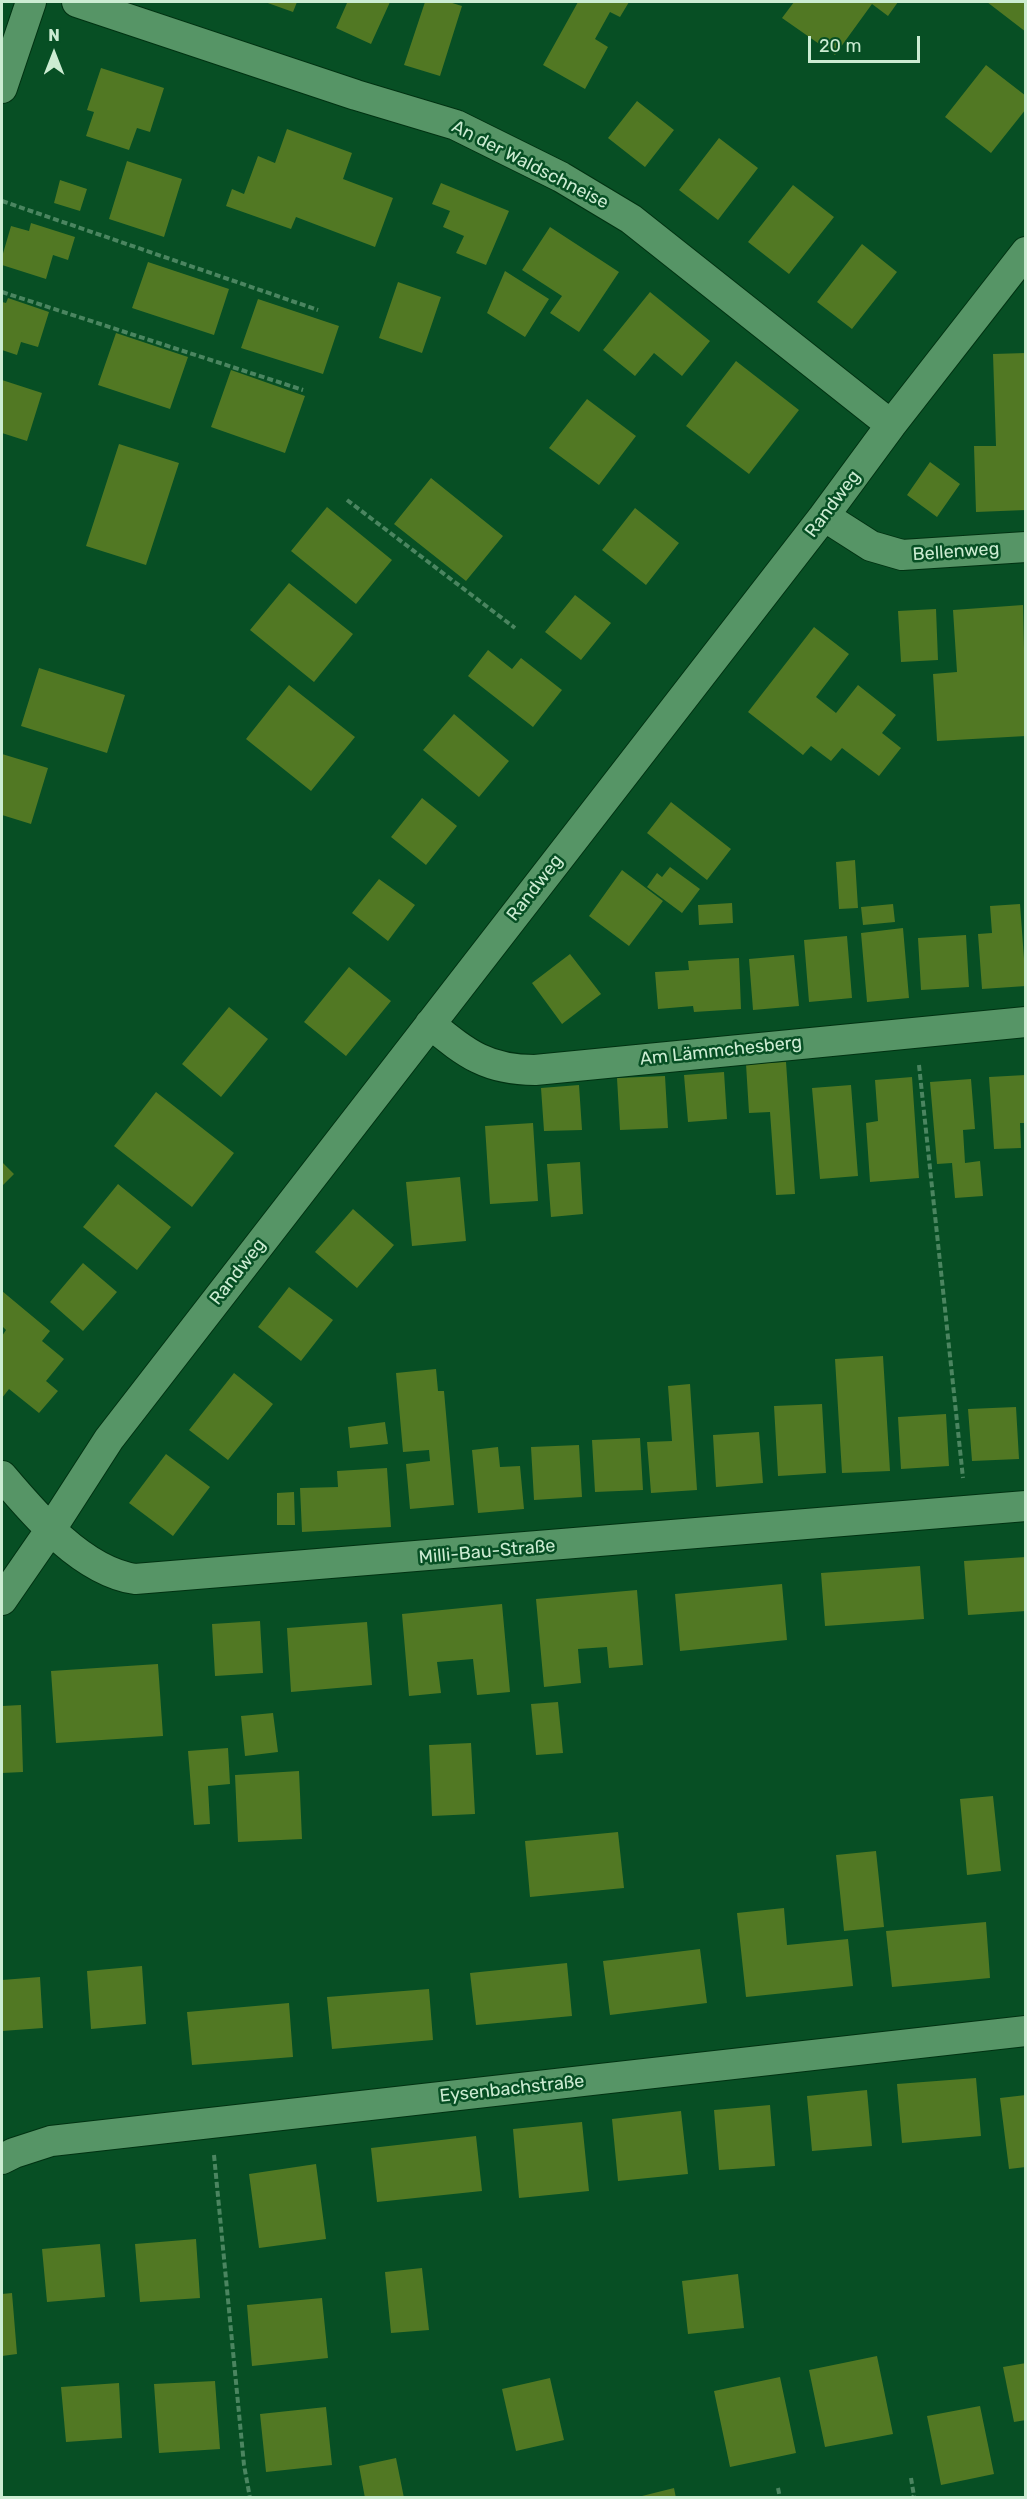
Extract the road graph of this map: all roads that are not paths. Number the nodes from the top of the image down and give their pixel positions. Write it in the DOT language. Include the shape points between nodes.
graph roads {
  1 [pos="31,2"];
  2 [pos="77,2"];
  3 [pos="2,88"];
  4 [pos="1026,252"];
  5 [pos="891,425"];
  6 [pos="824,516"];
  7 [pos="1026,547"];
  8 [pos="1026,1022"];
  9 [pos="430,1024"];
  10 [pos="2,1476"];
  11 [pos="1026,1506"];
  12 [pos="51,1529"];
  13 [pos="2,1600"];
  14 [pos="1026,2031"];
  15 [pos="2,2159"];
  1 -- 3 [label="street"];
  2 -- 5 [label="street, An der Waldschneise" via="456,125 561,177 631,219"];
  4 -- 5 [label="street, Randweg"];
  5 -- 6 [label="street, Randweg"];
  6 -- 7 [label="street, Bellenweg" via="871,546 902,555"];
  6 -- 9 [label="street, Randweg"];
  8 -- 9 [label="street, Am Lämmchesberg" via="535,1070 514,1070 477,1059"];
  9 -- 12 [label="street, Randweg" via="109,1439"];
  10 -- 12 [label="street, Milli-Bau-Straße"];
  11 -- 12 [label="street, Milli-Bau-Straße" via="152,1579 118,1577 91,1563"];
  12 -- 13 [label="street"];
  14 -- 15 [label="street, Eysenbachstraße" via="51,2141"];
}
